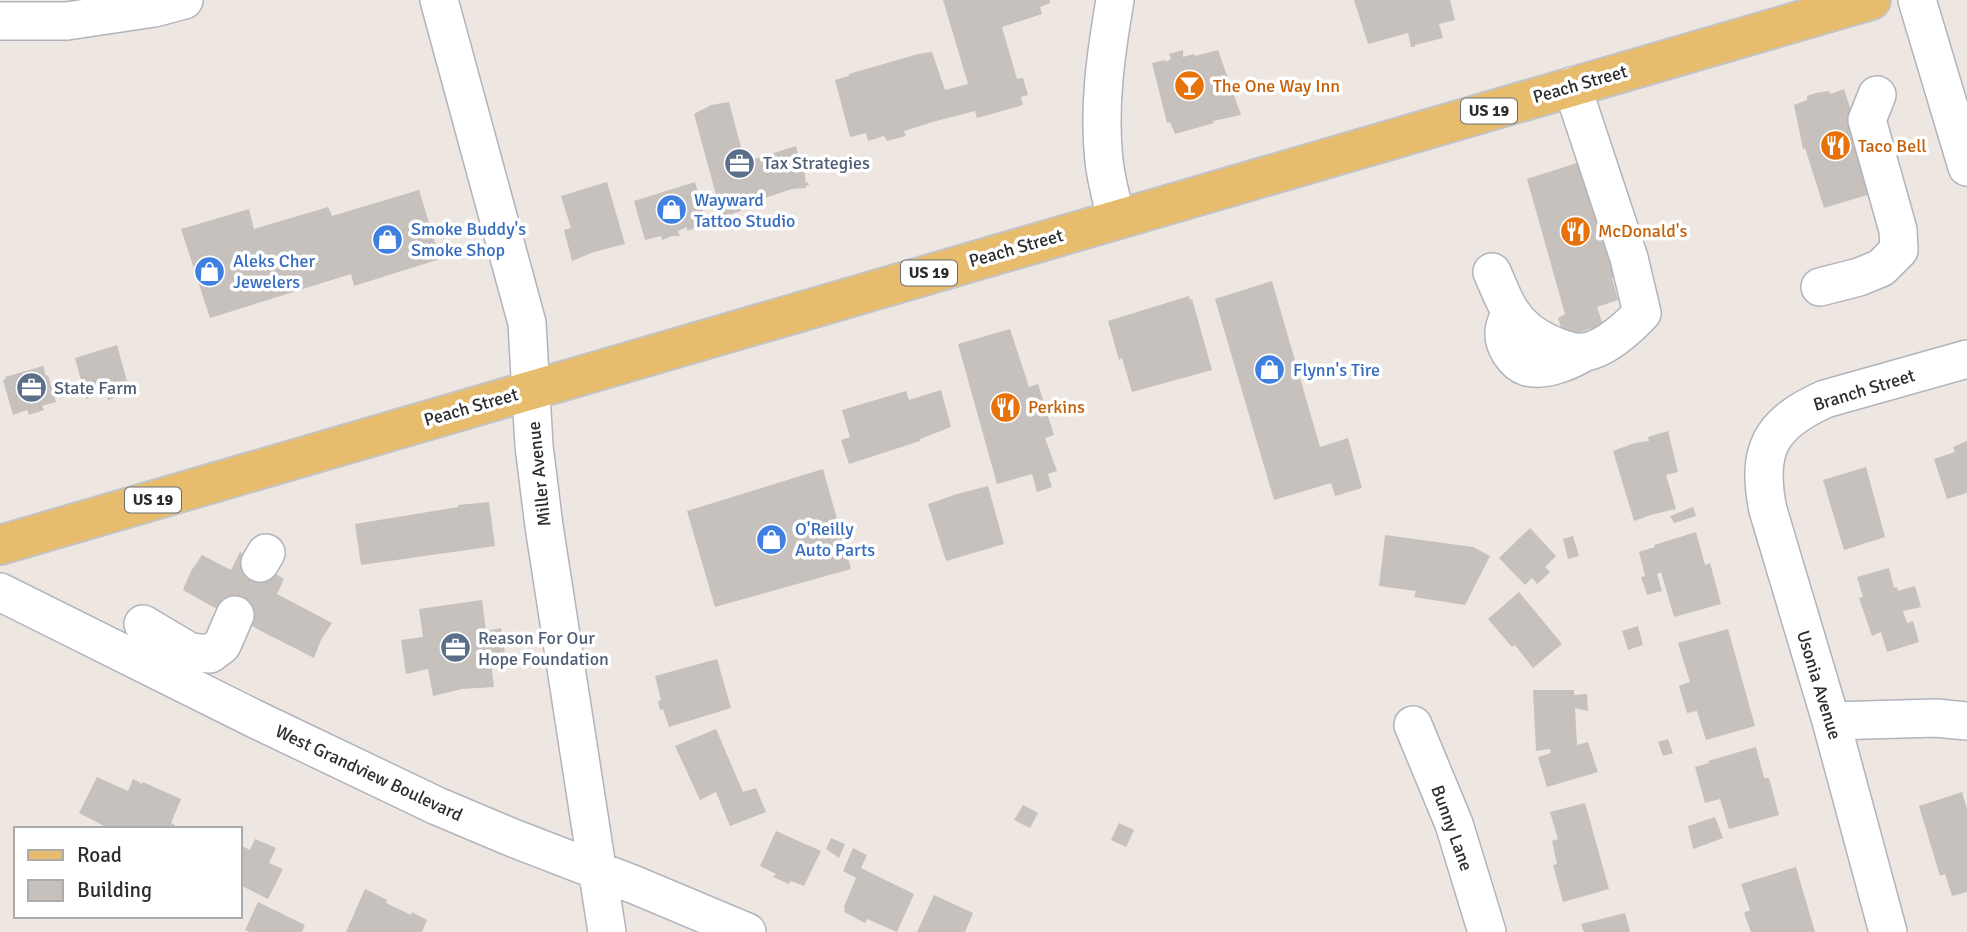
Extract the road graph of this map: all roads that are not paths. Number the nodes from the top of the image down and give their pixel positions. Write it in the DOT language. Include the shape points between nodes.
graph roads {
  1 [pos="184,0"];
  2 [pos="439,0"];
  3 [pos="1115,0"];
  4 [pos="1871,0"];
  5 [pos="1917,0"];
  6 [pos="0,21"];
  7 [pos="1572,86"];
  8 [pos="1877,95"];
  9 [pos="1967,167"];
  10 [pos="1116,219"];
  11 [pos="1492,272"];
  12 [pos="1820,287"];
  13 [pos="1967,359"];
  14 [pos="530,390"];
  15 [pos="1772,439"];
  16 [pos="0,545"];
  17 [pos="0,592"];
  18 [pos="235,615"];
  19 [pos="143,624"];
  20 [pos="1831,721"];
  21 [pos="1967,721"];
  22 [pos="1413,725"];
  23 [pos="599,872"];
  24 [pos="607,932"];
  25 [pos="747,932"];
  26 [pos="1487,932"];
  27 [pos="1888,932"];
  1 -- 6 [label="street" via="67,21"];
  2 -- 14 [label="street, Miller Avenue" via="527,323"];
  3 -- 10 [label="street" via="1102,120 1104,162"];
  4 -- 7 [label="main road, Peach Street / US 19"];
  5 -- 9 [label="street"];
  7 -- 10 [label="main road, Peach Street / US 19"];
  7 -- 11 [label="street" via="1629,258 1642,313 1597,348 1570,352 1524,328"];
  8 -- 12 [label="street" via="1867,120 1898,230 1899,250 1881,268"];
  10 -- 14 [label="main road, Peach Street / US 19"];
  13 -- 15 [label="street, Branch Street" via="1825,399 1788,420"];
  14 -- 16 [label="main road, Peach Street / US 19"];
  14 -- 23 [label="street, Miller Avenue" via="544,526"];
  15 -- 20 [label="street, Usonia Avenue" via="1764,461 1763,485"];
  17 -- 23 [label="street, West Grandview Boulevard" via="417,797"];
  18 -- 19 [label="street" via="222,645 210,654 190,652"];
  20 -- 21 [label="street"];
  20 -- 27 [label="street, Usonia Avenue"];
  22 -- 26 [label="street, Bunny Lane" via="1454,824"];
  23 -- 24 [label="street, Miller Avenue"];
  23 -- 25 [label="street, West Grandview Boulevard"];
}
